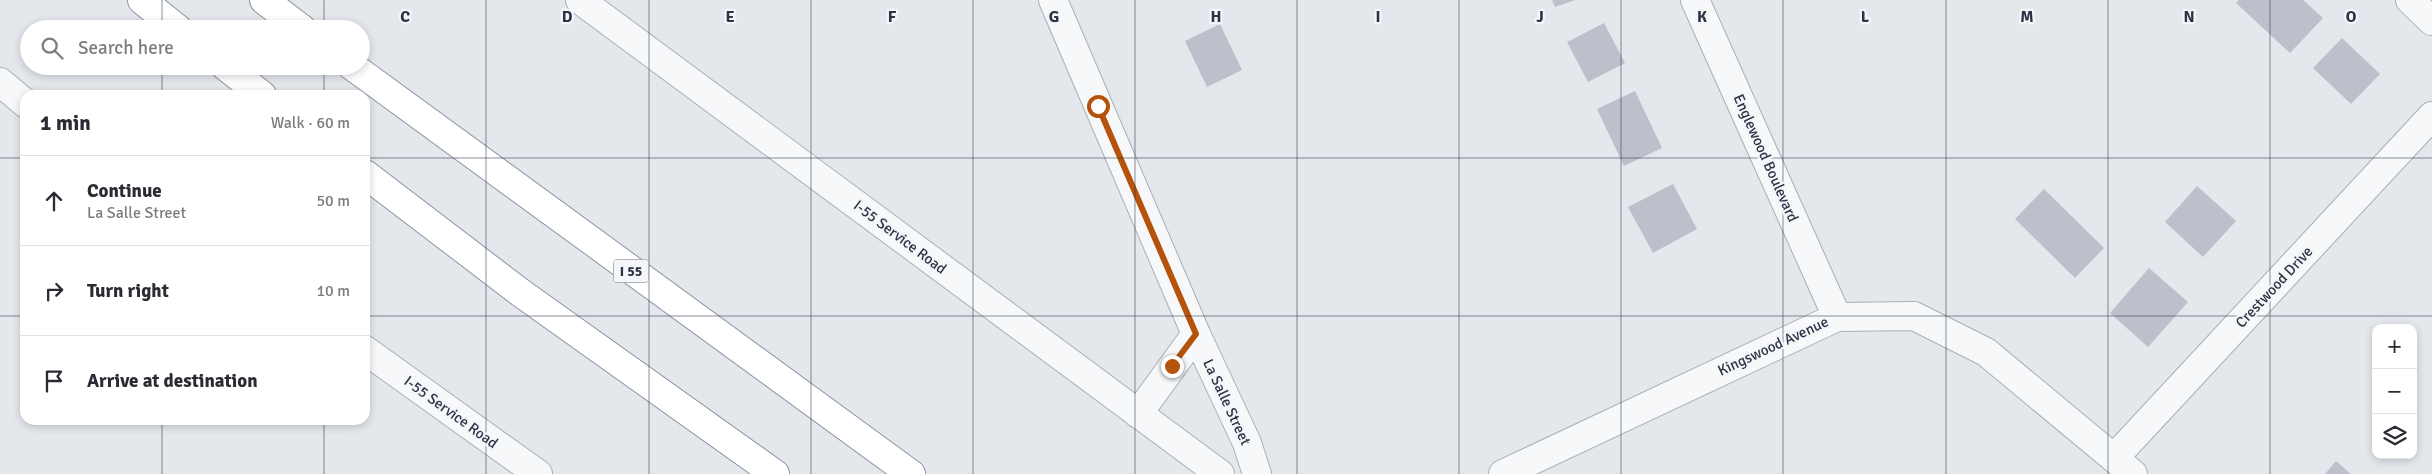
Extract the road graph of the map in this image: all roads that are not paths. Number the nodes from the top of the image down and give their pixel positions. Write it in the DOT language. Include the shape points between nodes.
graph roads {
  1 [pos="142,0"];
  2 [pos="264,0"];
  3 [pos="580,0"];
  4 [pos="1053,0"];
  5 [pos="1695,0"];
  6 [pos="2410,0"];
  7 [pos="167,20"];
  8 [pos="290,20"];
  9 [pos="2432,21"];
  10 [pos="236,75"];
  11 [pos="364,75"];
  12 [pos="0,82"];
  13 [pos="256,90"];
  14 [pos="20,99"];
  15 [pos="2432,116"];
  16 [pos="370,178"];
  17 [pos="1836,317"];
  18 [pos="1196,334"];
  19 [pos="370,354"];
  20 [pos="1138,414"];
  21 [pos="2124,466"];
  22 [pos="538,474"];
  23 [pos="775,474"];
  24 [pos="911,474"];
  25 [pos="1220,474"];
  26 [pos="1257,474"];
  27 [pos="1503,474"];
  1 -- 7 [label="highway"];
  2 -- 8 [label="highway"];
  3 -- 20 [label="street, I-55 Service Road"];
  4 -- 18 [label="street, La Salle Street"];
  5 -- 17 [label="street, Englewood Boulevard"];
  6 -- 9 [label="street"];
  10 -- 13 [label="highway"];
  11 -- 24 [label="highway, I 55"];
  12 -- 14 [label="street"];
  15 -- 21 [label="street, Crestwood Drive"];
  16 -- 23 [label="highway" via="521,293"];
  17 -- 21 [label="street, Kingswood Avenue" via="1914,316 1986,352"];
  17 -- 27 [label="street, Kingswood Avenue"];
  18 -- 20 [label="street"];
  18 -- 26 [label="street, La Salle Street" via="1247,444"];
  19 -- 22 [label="street, I-55 Service Road"];
  20 -- 25 [label="street, I-55 Service Road"];
}
